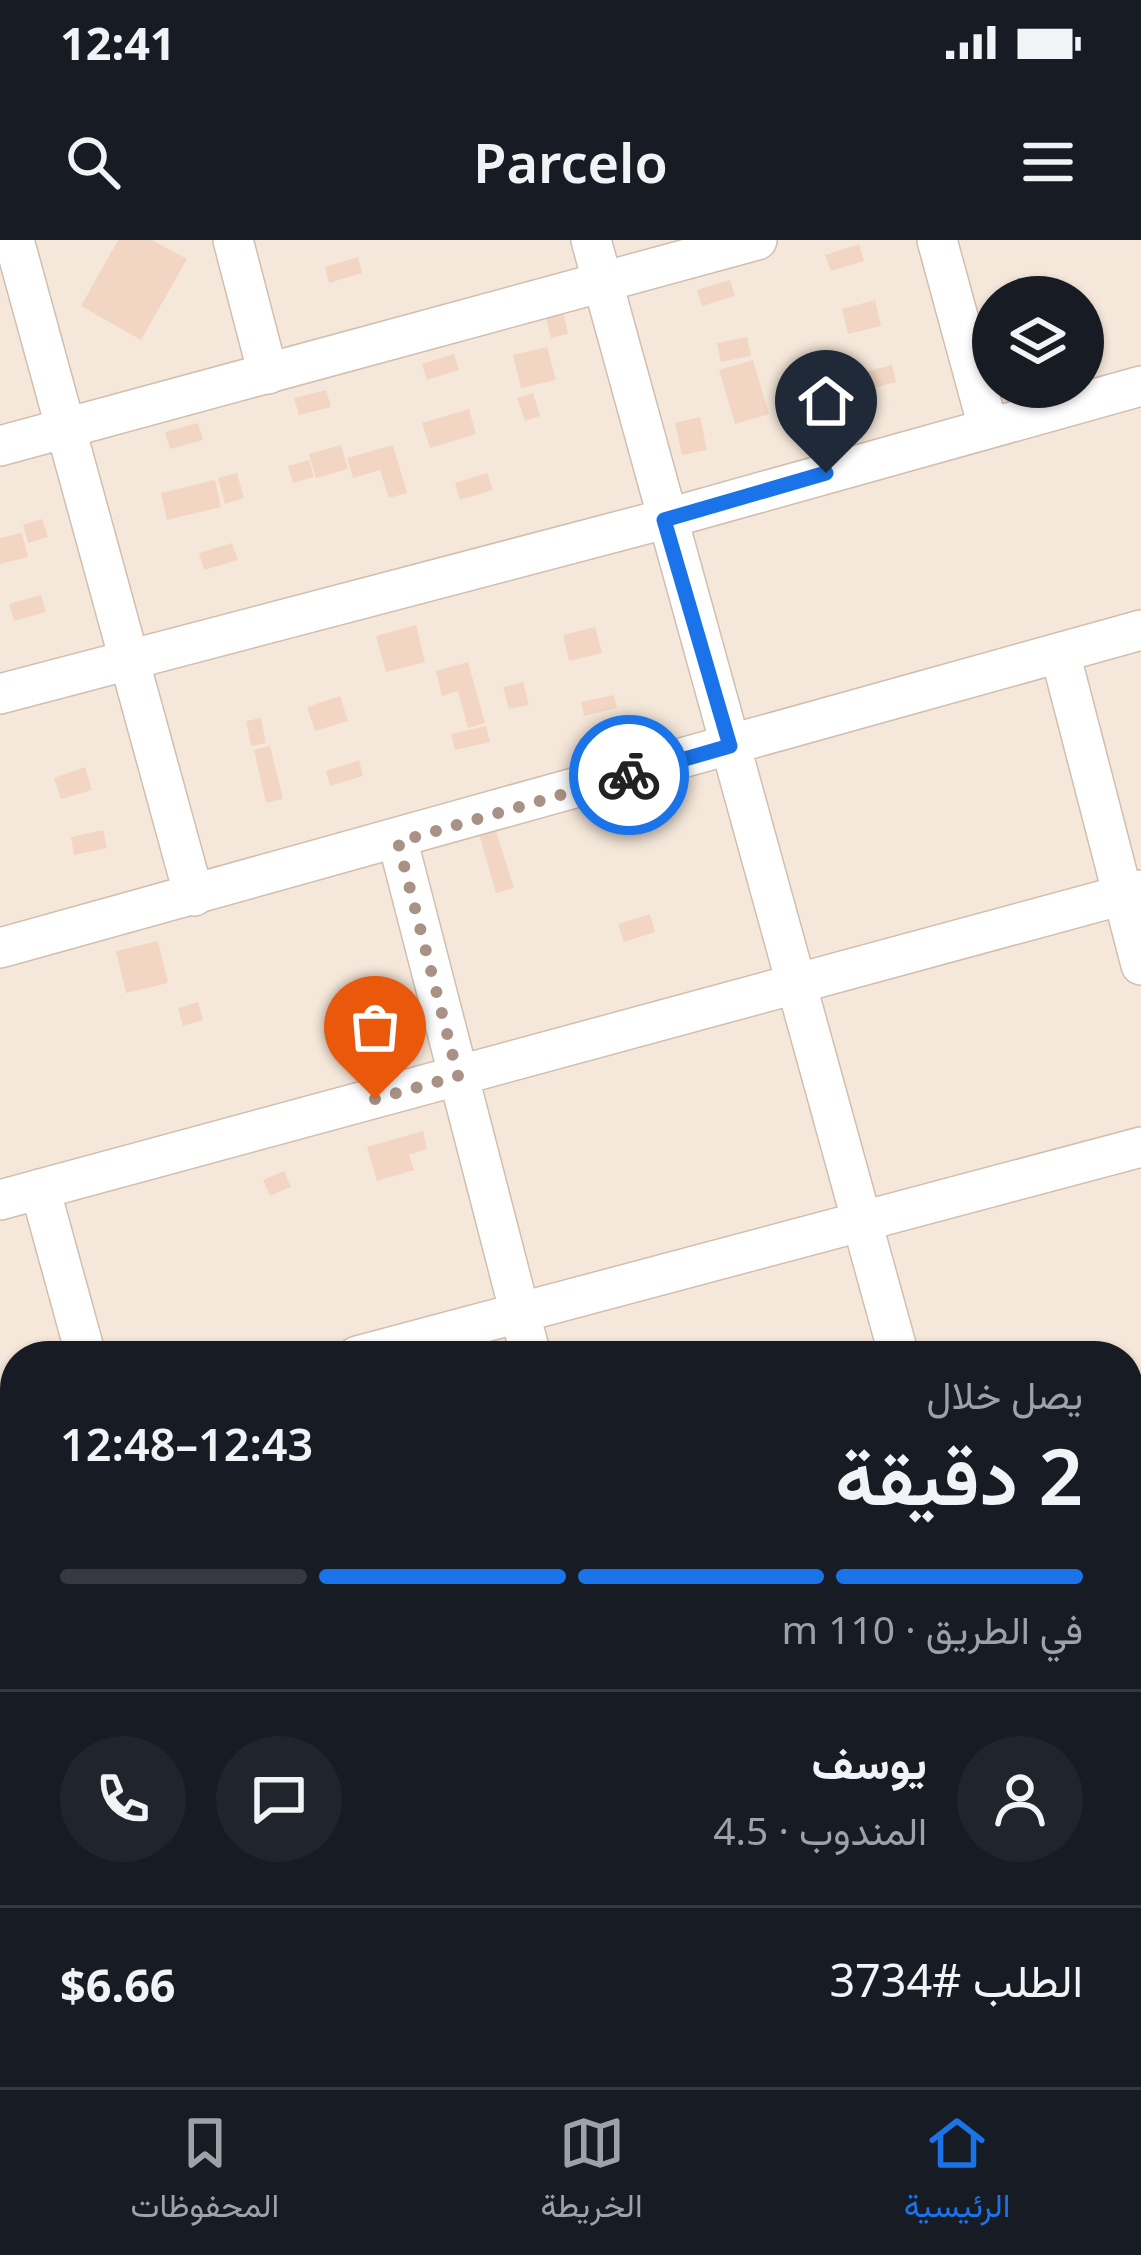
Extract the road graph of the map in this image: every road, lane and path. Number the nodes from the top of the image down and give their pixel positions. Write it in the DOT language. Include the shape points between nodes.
graph roads {
  1 [pos="14,240"];
  2 [pos="232,240"];
  3 [pos="590,240"];
  4 [pos="757,240"];
  5 [pos="937,240"];
  6 [pos="602,281"];
  7 [pos="268,374"];
  8 [pos="1141,386"];
  9 [pos="988,427"];
  10 [pos="65,429"];
  11 [pos="0,446"];
  12 [pos="664,520"];
  13 [pos="1141,630"];
  14 [pos="1060,653"];
  15 [pos="128,659"];
  16 [pos="0,694"];
  17 [pos="730,746"];
  18 [pos="398,842"];
  19 [pos="1132,893"];
  20 [pos="194,896"];
  21 [pos="0,949"];
  22 [pos="1141,965"];
  23 [pos="800,981"];
  24 [pos="458,1076"];
  25 [pos="1141,1147"];
  26 [pos="40,1189"];
  27 [pos="0,1200"];
  28 [pos="862,1222"];
  29 [pos="519,1311"];
  30 [pos="82,1341"];
  31 [pos="411,1341"];
  32 [pos="526,1341"];
  33 [pos="895,1341"];
  1 -- 10 [label="street"];
  2 -- 7 [label="street"];
  3 -- 6 [label="street"];
  4 -- 6 [label="street"];
  5 -- 9 [label="street"];
  6 -- 7 [label="street"];
  6 -- 12 [label="street"];
  7 -- 10 [label="street"];
  8 -- 9 [label="street"];
  9 -- 12 [label="street"];
  10 -- 11 [label="street"];
  10 -- 15 [label="street"];
  12 -- 15 [label="street"];
  12 -- 17 [label="street"];
  13 -- 14 [label="street"];
  14 -- 17 [label="street"];
  14 -- 19 [label="street"];
  15 -- 16 [label="street"];
  15 -- 20 [label="street"];
  17 -- 18 [label="street"];
  17 -- 23 [label="street"];
  18 -- 20 [label="street"];
  18 -- 24 [label="street"];
  19 -- 22 [label="street"];
  19 -- 23 [label="street"];
  20 -- 21 [label="street"];
  23 -- 24 [label="street"];
  23 -- 28 [label="street"];
  24 -- 26 [label="street"];
  24 -- 29 [label="street"];
  25 -- 28 [label="street"];
  26 -- 27 [label="street"];
  26 -- 30 [label="street"];
  28 -- 29 [label="street"];
  28 -- 33 [label="street"];
  29 -- 31 [label="street"];
  29 -- 32 [label="street"];
}
